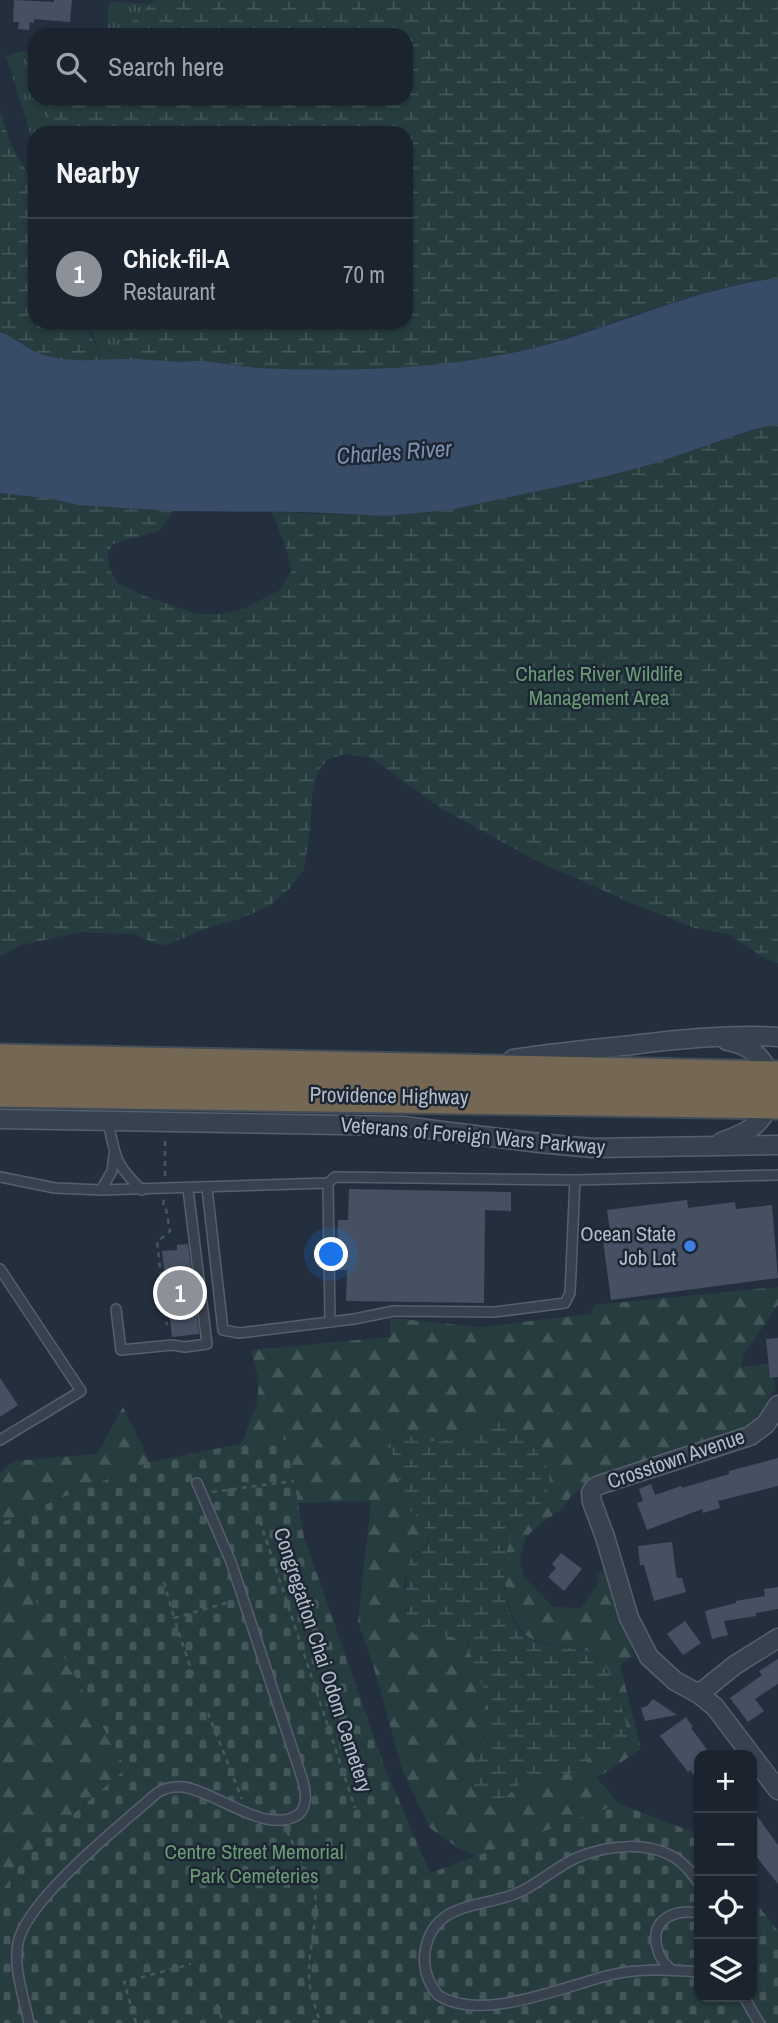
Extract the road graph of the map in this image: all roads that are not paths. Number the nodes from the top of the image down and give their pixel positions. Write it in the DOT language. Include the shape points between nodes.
graph roads {
  1 [pos="778,1037"];
  2 [pos="712,1038"];
  3 [pos="0,1061"];
  4 [pos="442,1071"];
  5 [pos="774,1090"];
  6 [pos="1,1112"];
  7 [pos="108,1121"];
  8 [pos="778,1145"];
  9 [pos="700,1147"];
  10 [pos="114,1155"];
  11 [pos="778,1175"];
  12 [pos="0,1177"];
  13 [pos="575,1180"];
  14 [pos="328,1183"];
  15 [pos="207,1188"];
  16 [pos="188,1189"];
  17 [pos="101,1190"];
  18 [pos="142,1190"];
  19 [pos="0,1269"];
  20 [pos="116,1309"];
  21 [pos="330,1322"];
  22 [pos="778,1405"];
  23 [pos="0,1440"];
  24 [pos="197,1483"];
  25 [pos="778,1638"];
  26 [pos="699,1695"];
  27 [pos="778,1790"];
  28 [pos="694,1878"];
  29 [pos="694,1913"];
  30 [pos="671,1969"];
  31 [pos="694,1971"];
  32 [pos="747,2002"];
  33 [pos="478,2015"];
  34 [pos="494,2015"];
  35 [pos="29,2023"];
  36 [pos="759,2023"];
  1 -- 2 [label="street"];
  2 -- 4 [label="street" via="552,1053"];
  2 -- 5 [label="street" via="757,1055"];
  3 -- 4 [label="highway, Providence Highway"];
  4 -- 5 [label="highway, Providence Highway"];
  5 -- 6 [label="highway, Providence Highway"];
  5 -- 9 [label="street" via="755,1125"];
  6 -- 7 [label="street, Veterans of Foreign Wars Parkway"];
  7 -- 9 [label="street, Veterans of Foreign Wars Parkway" via="403,1126 565,1146"];
  7 -- 10 [label="lane"];
  8 -- 9 [label="street, Veterans of Foreign Wars Parkway"];
  10 -- 17 [label="lane" via="112,1171"];
  10 -- 18 [label="lane"];
  11 -- 13 [label="lane"];
  12 -- 17 [label="lane"];
  13 -- 14 [label="lane" via="335,1177"];
  13 -- 21 [label="lane" via="570,1293 565,1303 495,1312 394,1311"];
  14 -- 15 [label="lane"];
  14 -- 21 [label="lane"];
  15 -- 16 [label="lane"];
  15 -- 21 [label="lane" via="223,1330 239,1334"];
  16 -- 18 [label="lane"];
  16 -- 20 [label="lane" via="207,1344 121,1350"];
  17 -- 18 [label="lane"];
  19 -- 23 [label="lane" via="81,1391"];
  22 -- 26 [label="street, Crosstown Avenue" via="766,1424 750,1436 599,1485 591,1493 640,1642 661,1669"];
  24 -- 35 [label="lane" via="243,1598 303,1781 304,1806 300,1814 282,1820 246,1812 184,1787 157,1793 90,1852 30,1916 20,1935 17,1963"];
  25 -- 26 [label="street"];
  26 -- 27 [label="street, Crosstown Avenue" via="715,1707"];
  28 -- 33 [label="lane" via="667,1854 619,1847 577,1858 514,1894 453,1911 431,1933 425,1952 426,1973 443,2001"];
  29 -- 30 [label="lane" via="669,1916 656,1933 659,1956"];
  30 -- 31 [label="lane"];
  30 -- 34 [label="lane" via="608,1976 525,2009"];
  32 -- 36 [label="lane"];
}
